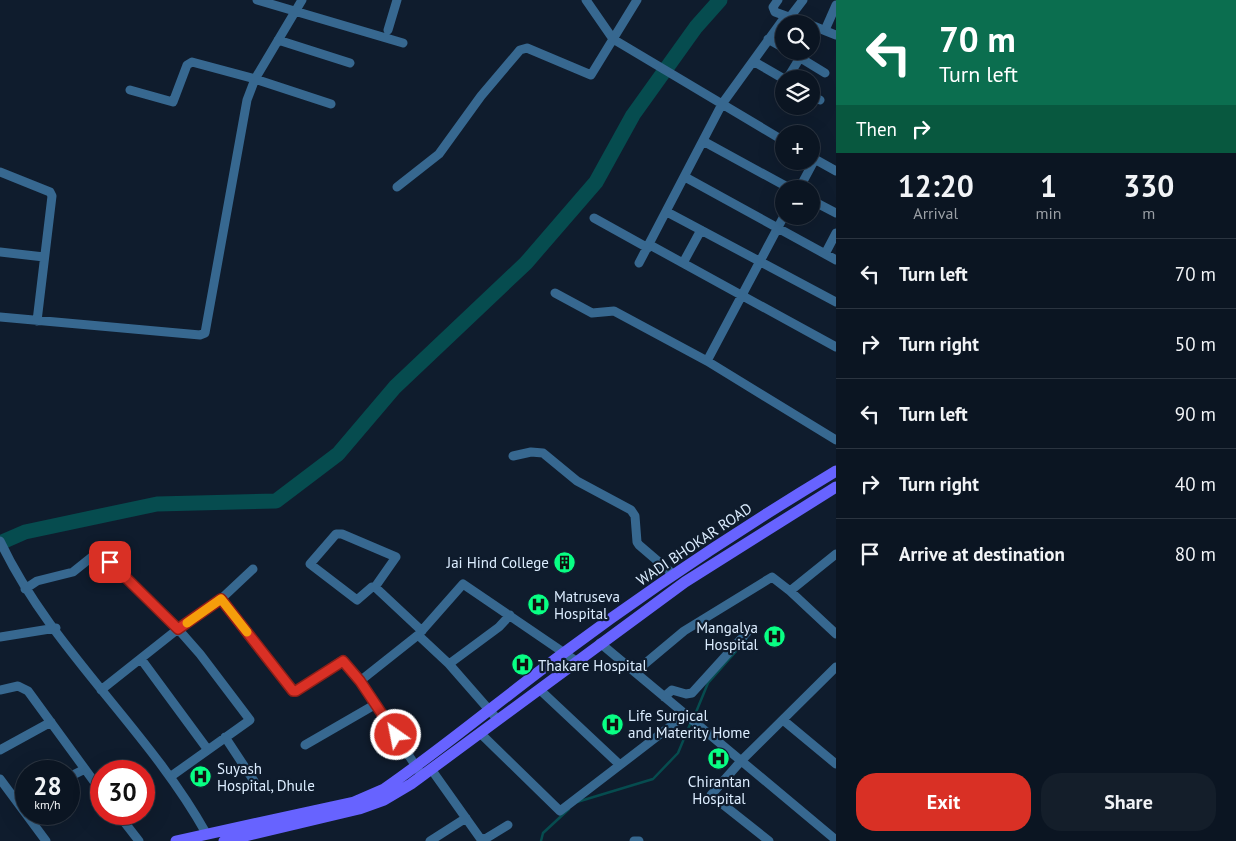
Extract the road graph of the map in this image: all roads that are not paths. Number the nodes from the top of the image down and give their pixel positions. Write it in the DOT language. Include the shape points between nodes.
graph roads {
  1 [pos="257,0"];
  2 [pos="302,0"];
  3 [pos="398,0"];
  4 [pos="586,0"];
  5 [pos="637,0"];
  6 [pos="778,0"];
  7 [pos="803,0"];
  8 [pos="836,5"];
  9 [pos="296,10"];
  10 [pos="784,15"];
  11 [pos="790,15"];
  12 [pos="820,23"];
  13 [pos="820,29"];
  14 [pos="388,30"];
  15 [pos="775,31"];
  16 [pos="836,35"];
  17 [pos="768,38"];
  18 [pos="613,39"];
  19 [pos="278,40"];
  20 [pos="775,42"];
  21 [pos="403,43"];
  22 [pos="808,60"];
  23 [pos="753,61"];
  24 [pos="350,63"];
  25 [pos="775,73"];
  26 [pos="825,73"];
  27 [pos="254,79"];
  28 [pos="130,90"];
  29 [pos="331,104"];
  30 [pos="722,104"];
  31 [pos="775,135"];
  32 [pos="703,142"];
  33 [pos="820,162"];
  34 [pos="836,171"];
  35 [pos="0,172"];
  36 [pos="685,177"];
  37 [pos="775,180"];
  38 [pos="397,187"];
  39 [pos="820,205"];
  40 [pos="667,212"];
  41 [pos="836,213"];
  42 [pos="594,218"];
  43 [pos="780,225"];
  44 [pos="778,228"];
  45 [pos="701,230"];
  46 [pos="836,233"];
  47 [pos="649,247"];
  48 [pos="0,252"];
  49 [pos="825,254"];
  50 [pos="44,257"];
  51 [pos="836,260"];
  52 [pos="761,261"];
  53 [pos="639,263"];
  54 [pos="682,263"];
  55 [pos="556,293"];
  56 [pos="743,296"];
  57 [pos="836,302"];
  58 [pos="0,317"];
  59 [pos="37,321"];
  60 [pos="836,347"];
  61 [pos="707,362"];
  62 [pos="836,440"];
  63 [pos="513,456"];
  64 [pos="836,471"];
  65 [pos="836,487"];
  66 [pos="774,508"];
  67 [pos="781,521"];
  68 [pos="0,540"];
  69 [pos="836,554"];
  70 [pos="253,569"];
  71 [pos="674,575"];
  72 [pos="375,587"];
  73 [pos="25,589"];
  74 [pos="790,591"];
  75 [pos="221,599"];
  76 [pos="510,615"];
  77 [pos="56,628"];
  78 [pos="751,628"];
  79 [pos="178,629"];
  80 [pos="420,633"];
  81 [pos="836,634"];
  82 [pos="0,637"];
  83 [pos="600,643"];
  84 [pos="564,652"];
  85 [pos="141,659"];
  86 [pos="576,661"];
  87 [pos="449,664"];
  88 [pos="836,667"];
  89 [pos="634,672"];
  90 [pos="360,681"];
  91 [pos="539,689"];
  92 [pos="0,690"];
  93 [pos="101,690"];
  94 [pos="664,697"];
  95 [pos="376,704"];
  96 [pos="489,711"];
  97 [pos="686,716"];
  98 [pos="498,720"];
  99 [pos="783,720"];
  100 [pos="51,722"];
  101 [pos="480,733"];
  102 [pos="225,737"];
  103 [pos="305,745"];
  104 [pos="0,750"];
  105 [pos="208,750"];
  106 [pos="741,761"];
  107 [pos="836,764"];
  108 [pos="620,766"];
  109 [pos="85,769"];
  110 [pos="423,770"];
  111 [pos="80,772"];
  112 [pos="90,776"];
  113 [pos="170,776"];
  114 [pos="0,779"];
  115 [pos="254,781"];
  116 [pos="15,794"];
  117 [pos="466,818"];
  118 [pos="36,825"];
  119 [pos="127,825"];
  120 [pos="508,825"];
  121 [pos="206,833"];
  122 [pos="261,837"];
  123 [pos="757,837"];
  124 [pos="836,840"];
  125 [pos="46,841"];
  126 [pos="139,841"];
  127 [pos="176,841"];
  128 [pos="224,841"];
  129 [pos="430,841"];
  130 [pos="634,841"];
  131 [pos="640,841"];
  132 [pos="769,841"];
  1 -- 9 [label="street"];
  2 -- 9 [label="street"];
  3 -- 14 [label="street"];
  4 -- 18 [label="street"];
  5 -- 18 [label="street"];
  6 -- 10 [label="street" via="774,10"];
  7 -- 11 [label="street"];
  8 -- 12 [label="street"];
  9 -- 19 [label="street"];
  9 -- 21 [label="street"];
  13 -- 16 [label="street"];
  15 -- 17 [label="street"];
  17 -- 20 [label="street"];
  17 -- 23 [label="street"];
  18 -- 30 [label="street"];
  18 -- 38 [label="street" via="590,75 527,48 520,50 439,154"];
  19 -- 24 [label="street"];
  19 -- 27 [label="street"];
  22 -- 26 [label="street"];
  23 -- 25 [label="street"];
  23 -- 30 [label="street"];
  27 -- 28 [label="street" via="192,62 187,65 173,102"];
  27 -- 29 [label="street"];
  27 -- 59 [label="street" via="244,114 205,333"];
  30 -- 31 [label="street"];
  30 -- 32 [label="street"];
  32 -- 36 [label="street"];
  32 -- 37 [label="street"];
  33 -- 34 [label="street"];
  35 -- 50 [label="street" via="52,194"];
  36 -- 40 [label="street"];
  36 -- 44 [label="street"];
  39 -- 41 [label="street"];
  40 -- 45 [label="street"];
  40 -- 47 [label="street"];
  42 -- 47 [label="street"];
  43 -- 44 [label="street"];
  44 -- 49 [label="street"];
  44 -- 52 [label="street"];
  45 -- 52 [label="street"];
  45 -- 54 [label="street"];
  46 -- 49 [label="street"];
  47 -- 53 [label="street"];
  47 -- 54 [label="street"];
  48 -- 50 [label="street"];
  49 -- 51 [label="street"];
  50 -- 59 [label="street"];
  52 -- 56 [label="street"];
  52 -- 57 [label="street"];
  54 -- 56 [label="street"];
  55 -- 61 [label="street" via="592,313 614,312"];
  56 -- 60 [label="street"];
  56 -- 61 [label="street"];
  58 -- 59 [label="street"];
  61 -- 62 [label="street"];
  63 -- 71 [label="street" via="543,453 578,481 631,510 635,516 637,542"];
  64 -- 66 [label="main road, WADI BHOKAR ROAD"];
  65 -- 67 [label="main road, WADI BHOKAR ROAD"];
  66 -- 67 [label="main road"];
  66 -- 71 [label="main road, WADI BHOKAR ROAD"];
  67 -- 83 [label="main road, WADI BHOKAR ROAD" via="685,582"];
  68 -- 73 [label="street"];
  69 -- 74 [label="street"];
  70 -- 75 [label="street"];
  71 -- 84 [label="main road, WADI BHOKAR ROAD"];
  72 -- 72 [label="street" via="396,560 394,554 338,534 311,562 311,566 354,600"];
  72 -- 80 [label="street"];
  73 -- 77 [label="street"];
  73 -- 79 [label="street" via="37,580 74,572 98,552"];
  74 -- 81 [label="street"];
  74 -- 89 [label="street" via="772,577 684,631"];
  75 -- 79 [label="street"];
  75 -- 90 [label="street" via="293,691 341,661"];
  76 -- 80 [label="street" via="463,584"];
  76 -- 84 [label="street"];
  76 -- 87 [label="street"];
  77 -- 82 [label="street"];
  77 -- 93 [label="street"];
  78 -- 94 [label="street" via="692,693 672,690"];
  79 -- 85 [label="street"];
  79 -- 102 [label="street" via="250,720"];
  80 -- 87 [label="street"];
  80 -- 90 [label="street"];
  83 -- 86 [label="main road, WADI BHOKAR ROAD"];
  83 -- 89 [label="street"];
  84 -- 86 [label="street"];
  84 -- 96 [label="main road, WADI BHOKAR ROAD"];
  85 -- 93 [label="street"];
  85 -- 105 [label="street"];
  86 -- 91 [label="main road, WADI BHOKAR ROAD"];
  87 -- 96 [label="street"];
  88 -- 99 [label="street"];
  89 -- 94 [label="street"];
  90 -- 95 [label="street"];
  91 -- 98 [label="main road, WADI BHOKAR ROAD"];
  91 -- 108 [label="street"];
  92 -- 100 [label="street" via="18,686 28,691"];
  93 -- 113 [label="street"];
  94 -- 97 [label="street"];
  95 -- 103 [label="street"];
  95 -- 110 [label="street"];
  96 -- 98 [label="street"];
  96 -- 110 [label="main road, WADI BHOKAR ROAD"];
  97 -- 106 [label="street"];
  97 -- 108 [label="street"];
  98 -- 101 [label="main road, WADI BHOKAR ROAD"];
  99 -- 106 [label="street"];
  99 -- 107 [label="street"];
  100 -- 104 [label="street"];
  100 -- 109 [label="street"];
  101 -- 108 [label="street" via="560,811"];
  101 -- 110 [label="main road, WADI BHOKAR ROAD"];
  102 -- 105 [label="street"];
  102 -- 115 [label="street"];
  105 -- 113 [label="street"];
  106 -- 123 [label="street" via="711,795"];
  106 -- 124 [label="street"];
  109 -- 111 [label="street"];
  109 -- 112 [label="street"];
  110 -- 117 [label="street"];
  110 -- 121 [label="main road, WADI BHOKAR ROAD" via="354,802"];
  110 -- 122 [label="main road, WADI BHOKAR ROAD" via="384,800"];
  113 -- 121 [label="street"];
  114 -- 116 [label="street"];
  117 -- 120 [label="street" via="483,840"];
  117 -- 129 [label="street"];
  118 -- 125 [label="street"];
  119 -- 126 [label="street"];
  121 -- 127 [label="main road, WADI BHOKAR ROAD"];
  122 -- 128 [label="main road, WADI BHOKAR ROAD"];
  123 -- 132 [label="street"];
  130 -- 131 [label="street"];
}
